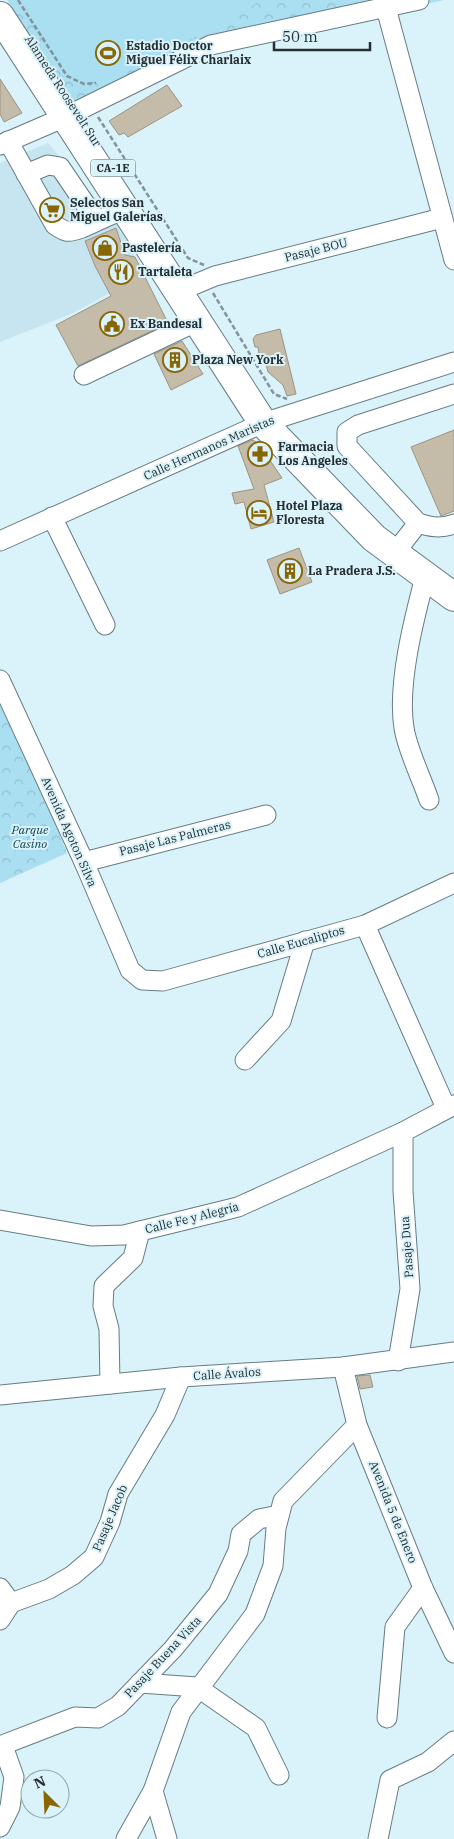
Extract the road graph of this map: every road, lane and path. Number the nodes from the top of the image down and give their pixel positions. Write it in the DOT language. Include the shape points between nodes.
graph roads {
  1 [pos="419,0"];
  2 [pos="386,8"];
  3 [pos="5,10"];
  4 [pos="106,96"];
  5 [pos="70,114"];
  6 [pos="4,143"];
  7 [pos="26,174"];
  8 [pos="126,210"];
  9 [pos="442,218"];
  10 [pos="96,220"];
  11 [pos="454,260"];
  12 [pos="200,282"];
  13 [pos="198,321"];
  14 [pos="454,362"];
  15 [pos="84,375"];
  16 [pos="454,394"];
  17 [pos="279,417"];
  18 [pos="52,517"];
  19 [pos="418,523"];
  20 [pos="454,524"];
  21 [pos="0,541"];
  22 [pos="394,554"];
  23 [pos="425,577"];
  24 [pos="454,597"];
  25 [pos="105,626"];
  26 [pos="0,680"];
  27 [pos="429,800"];
  28 [pos="266,815"];
  29 [pos="84,862"];
  30 [pos="454,883"];
  31 [pos="365,924"];
  32 [pos="305,941"];
  33 [pos="142,980"];
  34 [pos="245,1060"];
  35 [pos="450,1106"];
  36 [pos="403,1132"];
  37 [pos="0,1220"];
  38 [pos="140,1231"];
  39 [pos="454,1352"];
  40 [pos="398,1361"];
  41 [pos="343,1367"];
  42 [pos="180,1378"];
  43 [pos="110,1384"];
  44 [pos="0,1395"];
  45 [pos="357,1425"];
  46 [pos="279,1515"];
  47 [pos="423,1588"];
  48 [pos="6,1596"];
  49 [pos="0,1620"];
  50 [pos="454,1653"];
  51 [pos="140,1683"];
  52 [pos="197,1687"];
  53 [pos="387,1718"];
  54 [pos="454,1741"];
  55 [pos="1,1746"];
  56 [pos="279,1775"];
  57 [pos="153,1791"];
  58 [pos="0,1827"];
  59 [pos="126,1839"];
  60 [pos="167,1839"];
  61 [pos="378,1839"];
  1 -- 2 [label="street"];
  2 -- 4 [label="street" via="211,46"];
  2 -- 9 [label="street"];
  3 -- 4 [label="path" via="67,76 84,84 100,83"];
  3 -- 5 [label="highway, Alameda Roosevelt Sur / CA-1E"];
  4 -- 5 [label="street"];
  4 -- 12 [label="path" via="108,103 98,118 188,258 206,266"];
  5 -- 6 [label="street"];
  5 -- 8 [label="highway, Alameda Roosevelt Sur / CA-1E"];
  5 -- 12 [label="highway, Alameda Roosevelt Sur / CA-1E"];
  6 -- 7 [label="street"];
  7 -- 10 [label="street" via="48,165 60,167"];
  7 -- 10 [label="street" via="55,225 66,231 75,230"];
  8 -- 10 [label="street"];
  8 -- 13 [label="highway, Alameda Roosevelt Sur / CA-1E"];
  9 -- 11 [label="street"];
  9 -- 12 [label="street, Pasaje BOU"];
  12 -- 17 [label="highway, Alameda Roosevelt Sur / CA-1E"];
  12 -- 17 [label="path" via="214,296 274,394 290,401"];
  13 -- 15 [label="street"];
  13 -- 17 [label="highway, Alameda Roosevelt Sur / CA-1E"];
  14 -- 17 [label="street, Calle Hermanos Maristas"];
  16 -- 19 [label="street" via="358,425 347,432 347,446"];
  17 -- 18 [label="street, Calle Hermanos Maristas"];
  17 -- 22 [label="highway, Alameda Roosevelt Sur / CA-1E" via="300,459 374,538"];
  18 -- 21 [label="street, Calle Hermanos Maristas"];
  18 -- 25 [label="street"];
  19 -- 20 [label="street" via="430,527"];
  19 -- 22 [label="street"];
  22 -- 23 [label="highway, Alameda Roosevelt Sur / CA-1E"];
  23 -- 24 [label="highway, Alameda Roosevelt Sur / CA-1E"];
  23 -- 27 [label="street" via="412,626 404,690 404,728"];
  26 -- 29 [label="street, Avenida Agoton Silva"];
  28 -- 29 [label="street, Pasaje Las Palmeras"];
  29 -- 33 [label="street, Avenida Agoton Silva" via="130,970"];
  30 -- 31 [label="street, Calle Eucaliptos"];
  31 -- 32 [label="street, Calle Eucaliptos"];
  31 -- 35 [label="street"];
  32 -- 33 [label="street, Calle Eucaliptos" via="163,981"];
  32 -- 34 [label="street" via="281,1021"];
  35 -- 36 [label="street, Calle Fe y Alegría"];
  36 -- 38 [label="street, Calle Fe y Alegría" via="238,1207"];
  36 -- 40 [label="street, Pasaje Dua" via="403,1191 410,1289"];
  37 -- 38 [label="street, Calle Fe y Alegría" via="91,1236"];
  38 -- 43 [label="street" via="133,1258 104,1286 103,1306 110,1329"];
  39 -- 40 [label="street, Calle Ávalos"];
  40 -- 41 [label="street, Calle Ávalos"];
  41 -- 42 [label="street, Calle Ávalos"];
  41 -- 45 [label="street, Avenida 5 de Enero"];
  42 -- 43 [label="street, Calle Ávalos"];
  42 -- 48 [label="street, Pasaje Jacob" via="165,1415 118,1494 94,1557 50,1589"];
  43 -- 44 [label="street, Calle Ávalos"];
  45 -- 46 [label="street" via="283,1501"];
  45 -- 47 [label="street, Avenida 5 de Enero"];
  46 -- 51 [label="street, Pasaje Buena Vista" via="259,1519 241,1534 238,1551 218,1594"];
  46 -- 52 [label="street" via="273,1566 256,1614"];
  47 -- 50 [label="street, Avenida 5 de Enero"];
  47 -- 53 [label="street" via="395,1627"];
  48 -- 49 [label="street, Pasaje Jacob"];
  51 -- 52 [label="street"];
  51 -- 55 [label="street, Pasaje Buena Vista" via="118,1706 98,1718 75,1717"];
  52 -- 56 [label="street" via="256,1728"];
  52 -- 57 [label="street" via="181,1712"];
  54 -- 61 [label="street" via="428,1762 390,1780"];
  55 -- 58 [label="street" via="14,1777 10,1807"];
  57 -- 59 [label="street"];
  57 -- 60 [label="street"];
}
